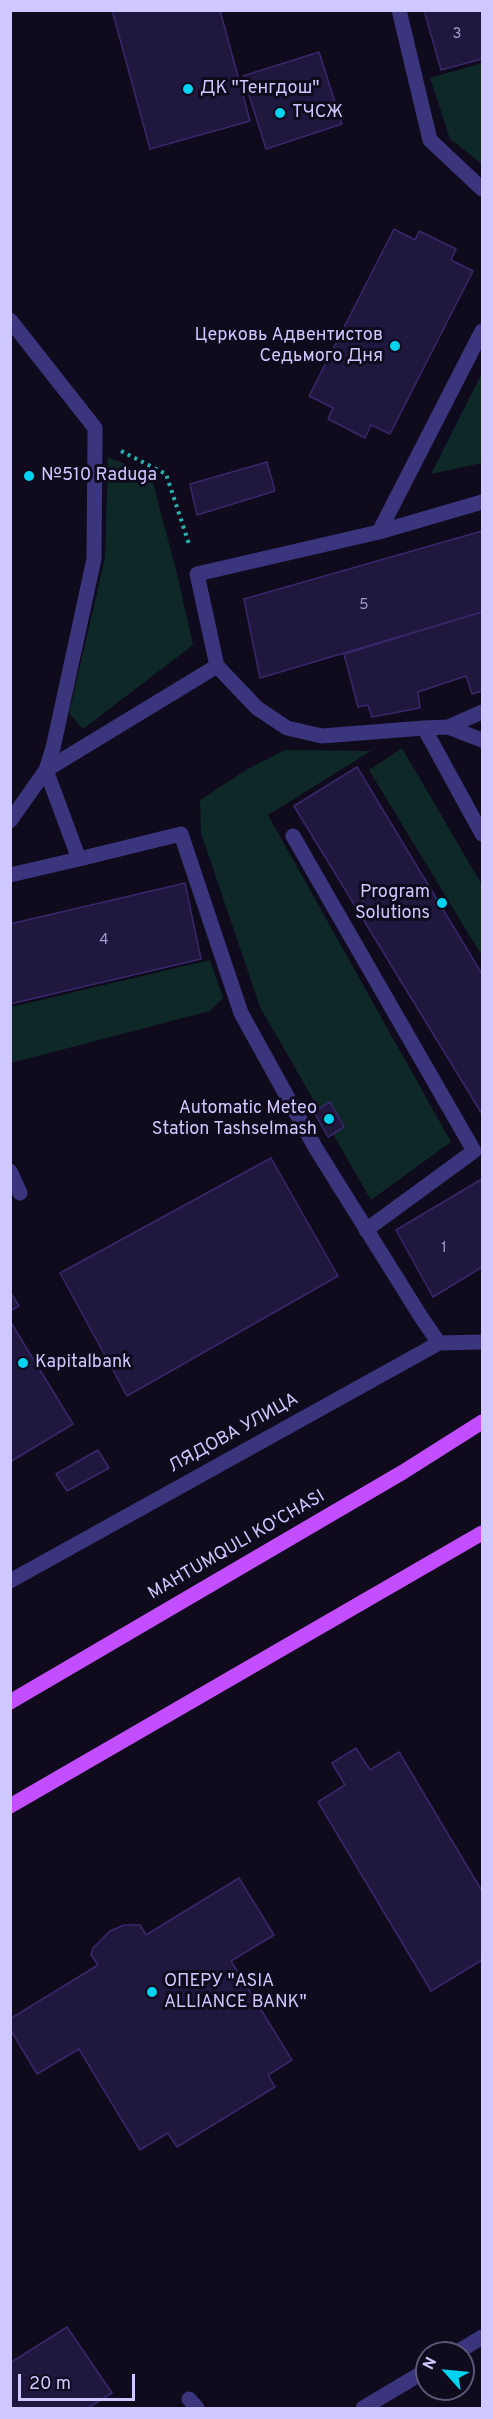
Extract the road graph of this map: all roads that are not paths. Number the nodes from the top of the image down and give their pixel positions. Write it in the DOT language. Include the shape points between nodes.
graph roads {
  1 [pos="399,10"];
  2 [pos="483,189"];
  3 [pos="10,320"];
  4 [pos="483,331"];
  5 [pos="483,502"];
  6 [pos="379,532"];
  7 [pos="217,666"];
  8 [pos="483,712"];
  9 [pos="448,727"];
  10 [pos="424,728"];
  11 [pos="483,740"];
  12 [pos="45,770"];
  13 [pos="10,821"];
  14 [pos="483,834"];
  15 [pos="293,836"];
  16 [pos="79,859"];
  17 [pos="10,875"];
  18 [pos="10,1171"];
  19 [pos="20,1193"];
  20 [pos="366,1230"];
  21 [pos="483,1342"];
  22 [pos="439,1343"];
  23 [pos="483,1422"];
  24 [pos="483,1533"];
  25 [pos="10,1581"];
  26 [pos="10,1702"];
  27 [pos="10,1806"];
  28 [pos="415,2377"];
  29 [pos="363,2409"];
  1 -- 2 [label="lane" via="430,140"];
  3 -- 12 [label="lane" via="95,428 94,559"];
  4 -- 6 [label="lane"];
  5 -- 6 [label="lane"];
  6 -- 7 [label="lane" via="197,574"];
  7 -- 10 [label="lane" via="257,708 287,728 322,736"];
  7 -- 12 [label="lane"];
  8 -- 9 [label="lane"];
  9 -- 10 [label="lane"];
  9 -- 11 [label="lane"];
  10 -- 14 [label="lane"];
  12 -- 13 [label="lane"];
  12 -- 16 [label="lane"];
  15 -- 20 [label="lane" via="474,1151"];
  16 -- 17 [label="lane"];
  16 -- 20 [label="lane" via="181,834 242,1013 315,1147"];
  18 -- 19 [label="lane"];
  20 -- 22 [label="lane"];
  21 -- 22 [label="lane, ЛЯДОВА УЛИЦА"];
  22 -- 25 [label="lane, ЛЯДОВА УЛИЦА"];
  23 -- 26 [label="main road, MAHTUMQULI KO'CHASI"];
  24 -- 27 [label="main road"];
  28 -- 29 [label="lane"];
}
